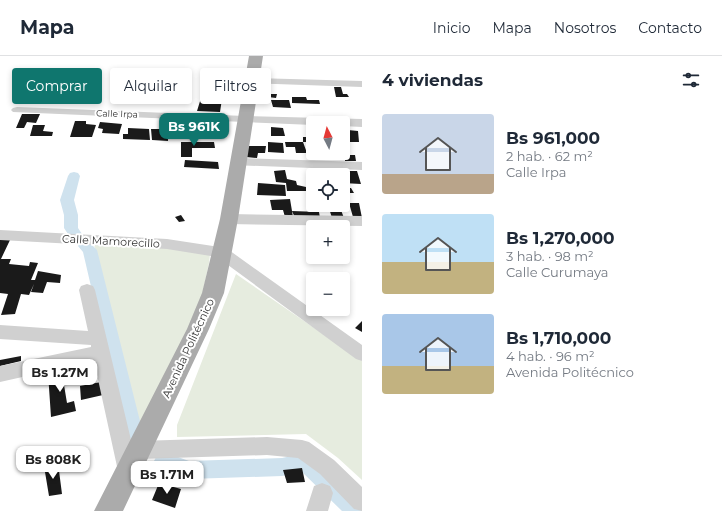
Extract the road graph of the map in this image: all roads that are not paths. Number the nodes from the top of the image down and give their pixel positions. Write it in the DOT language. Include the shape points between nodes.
graph roads {
  1 [pos="256,56"];
  2 [pos="254,68"];
  3 [pos="271,82"];
  4 [pos="362,84"];
  5 [pos="248,104"];
  6 [pos="17,110"];
  7 [pos="246,120"];
  8 [pos="362,123"];
  9 [pos="238,162"];
  10 [pos="362,166"];
  11 [pos="229,219"];
  12 [pos="362,221"];
  13 [pos="0,235"];
  14 [pos="221,252"];
  15 [pos="87,290"];
  16 [pos="0,332"];
  17 [pos="99,345"];
  18 [pos="362,354"];
  19 [pos="0,374"];
  20 [pos="139,450"];
  21 [pos="128,471"];
  22 [pos="362,502"];
  23 [pos="108,511"];
  1 -- 2 [label="main road, Avenida Politécnico"];
  3 -- 4 [label="street"];
  5 -- 7 [label="main road, Avenida Politécnico"];
  6 -- 7 [label="street, Calle Irpa"];
  7 -- 8 [label="street, Calle Irpa"];
  7 -- 9 [label="main road, Avenida Politécnico"];
  9 -- 10 [label="street"];
  9 -- 11 [label="main road, Avenida Politécnico"];
  11 -- 12 [label="street"];
  11 -- 14 [label="main road, Avenida Politécnico"];
  13 -- 14 [label="street, Calle Mamorecillo" via="167,244"];
  14 -- 18 [label="street"];
  14 -- 20 [label="main road, Avenida Politécnico" via="213,293"];
  15 -- 17 [label="street"];
  16 -- 17 [label="street"];
  17 -- 19 [label="street"];
  17 -- 21 [label="street"];
  20 -- 21 [label="main road, Avenida Politécnico"];
  20 -- 22 [label="street" via="267,446 302,449 327,467"];
  21 -- 23 [label="main road, Avenida Politécnico"];
}
